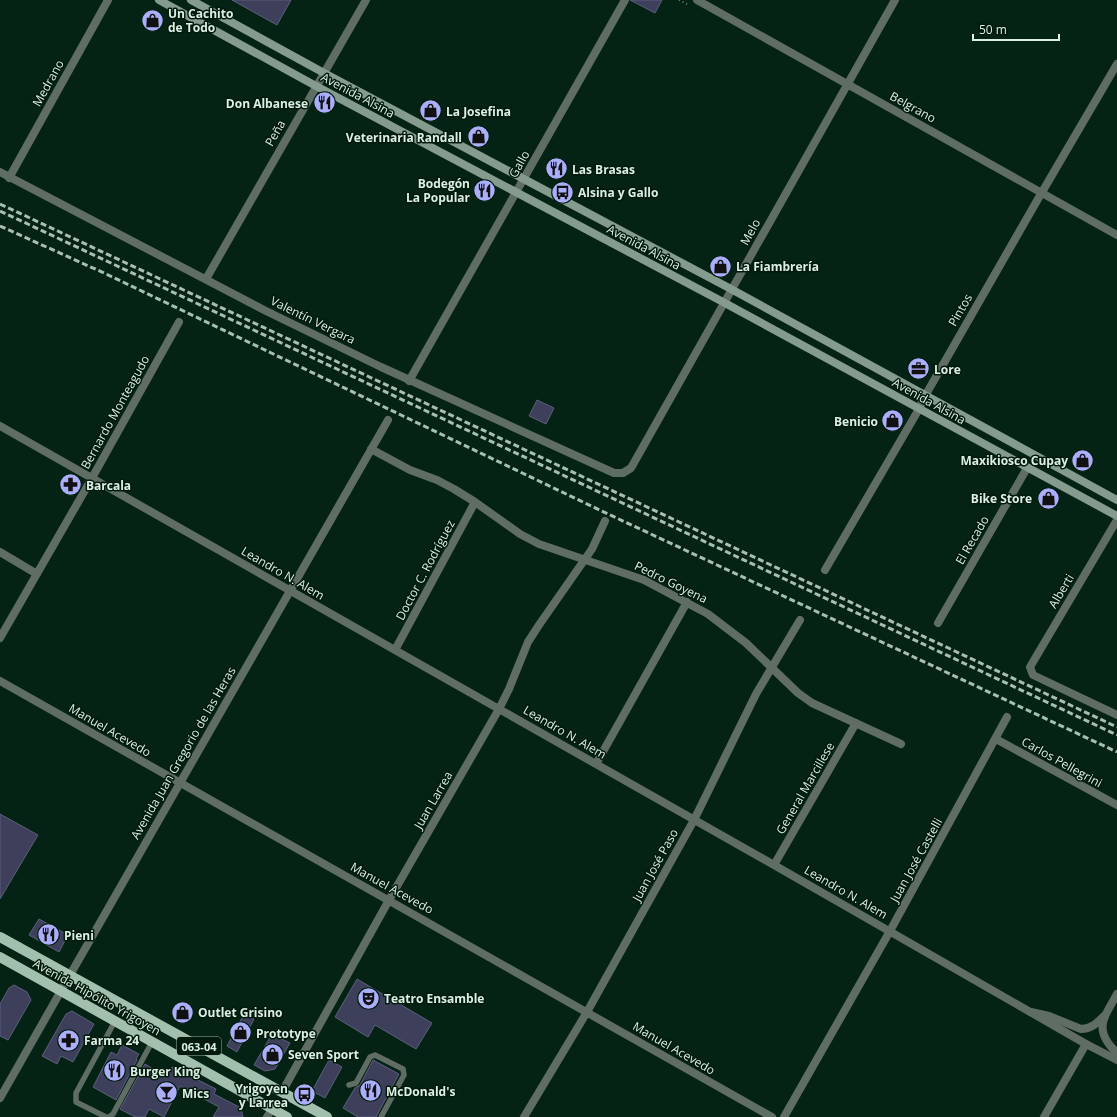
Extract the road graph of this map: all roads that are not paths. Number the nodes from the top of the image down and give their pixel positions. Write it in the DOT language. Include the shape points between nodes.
graph roads {
  1 [pos="108,0"];
  2 [pos="159,0"];
  3 [pos="190,0"];
  4 [pos="366,0"];
  5 [pos="625,0"];
  6 [pos="697,0"];
  7 [pos="894,0"];
  8 [pos="1117,64"];
  9 [pos="324,73"];
  10 [pos="847,83"];
  11 [pos="316,86"];
  12 [pos="0,172"];
  13 [pos="9,178"];
  14 [pos="523,180"];
  15 [pos="517,192"];
  16 [pos="1042,193"];
  17 [pos="1117,235"];
  18 [pos="206,279"];
  19 [pos="731,289"];
  20 [pos="723,302"];
  21 [pos="179,322"];
  22 [pos="409,381"];
  23 [pos="925,396"];
  24 [pos="919,410"];
  25 [pos="388,420"];
  26 [pos="0,426"];
  27 [pos="371,449"];
  28 [pos="1027,468"];
  29 [pos="623,473"];
  30 [pos="92,478"];
  31 [pos="1117,500"];
  32 [pos="475,502"];
  33 [pos="1117,516"];
  34 [pos="1117,520"];
  35 [pos="605,521"];
  36 [pos="0,552"];
  37 [pos="585,560"];
  38 [pos="826,570"];
  39 [pos="37,574"];
  40 [pos="290,591"];
  41 [pos="687,602"];
  42 [pos="800,620"];
  43 [pos="938,623"];
  44 [pos="0,638"];
  45 [pos="395,650"];
  46 [pos="771,667"];
  47 [pos="0,681"];
  48 [pos="499,709"];
  49 [pos="1117,715"];
  50 [pos="1007,717"];
  51 [pos="856,723"];
  52 [pos="996,739"];
  53 [pos="901,744"];
  54 [pos="596,764"];
  55 [pos="180,783"];
  56 [pos="1117,805"];
  57 [pos="694,820"];
  58 [pos="774,865"];
  59 [pos="389,900"];
  60 [pos="890,931"];
  61 [pos="0,936"];
  62 [pos="0,957"];
  63 [pos="70,975"];
  64 [pos="61,991"];
  65 [pos="1117,994"];
  66 [pos="587,1012"];
  67 [pos="1031,1012"];
  68 [pos="1106,1014"];
  69 [pos="115,1021"];
  70 [pos="152,1042"];
  71 [pos="1086,1044"];
  72 [pos="1117,1053"];
  73 [pos="1117,1060"];
  74 [pos="349,1085"];
  75 [pos="282,1092"];
  76 [pos="0,1098"];
  77 [pos="270,1113"];
  78 [pos="108,1117"];
  79 [pos="287,1117"];
  80 [pos="327,1117"];
  81 [pos="381,1117"];
  82 [pos="524,1117"];
  83 [pos="772,1117"];
  84 [pos="784,1117"];
  85 [pos="1044,1117"];
  1 -- 13 [label="street, Medrano"];
  2 -- 11 [label="main road, Avenida Alsina"];
  3 -- 9 [label="main road, Avenida Alsina"];
  4 -- 9 [label="street, Peña"];
  5 -- 14 [label="street, Gallo"];
  6 -- 10 [label="street, Belgrano"];
  7 -- 10 [label="street, Melo"];
  8 -- 16 [label="street, Pintos"];
  9 -- 11 [label="street, Peña"];
  9 -- 14 [label="main road, Avenida Alsina"];
  10 -- 16 [label="street, Belgrano"];
  10 -- 19 [label="street, Melo"];
  11 -- 15 [label="main road, Avenida Alsina"];
  11 -- 18 [label="street, Peña"];
  12 -- 13 [label="street, Valentín Vergara"];
  13 -- 18 [label="street, Valentín Vergara"];
  14 -- 15 [label="street, Gallo"];
  14 -- 19 [label="main road, Avenida Alsina"];
  15 -- 20 [label="main road, Avenida Alsina"];
  15 -- 22 [label="street, Gallo"];
  16 -- 17 [label="street, Belgrano"];
  16 -- 23 [label="street, Pintos"];
  18 -- 22 [label="street, Valentín Vergara"];
  19 -- 20 [label="street, Melo"];
  19 -- 23 [label="main road, Avenida Alsina"];
  20 -- 24 [label="main road, Avenida Alsina"];
  20 -- 29 [label="street, Melo" via="631,468"];
  21 -- 30 [label="street, Bernardo Monteagudo"];
  22 -- 29 [label="street, Valentín Vergara" via="614,473"];
  23 -- 24 [label="street, Pintos"];
  23 -- 31 [label="main road, Avenida Alsina"];
  24 -- 28 [label="main road, Avenida Alsina"];
  24 -- 38 [label="street, Pintos"];
  25 -- 27 [label="street, Avenida Juan Gregorio de las Heras"];
  26 -- 30 [label="street, Leandro N. Alem"];
  27 -- 32 [label="street, Pedro Goyena" via="410,470 449,486"];
  27 -- 40 [label="street, Avenida Juan Gregorio de las Heras"];
  28 -- 33 [label="main road, Avenida Alsina"];
  28 -- 43 [label="street, El Recado"];
  30 -- 39 [label="street, Bernardo Monteagudo"];
  30 -- 40 [label="street, Leandro N. Alem"];
  32 -- 37 [label="street, Pedro Goyena" via="520,534 539,544"];
  32 -- 45 [label="street, Doctor C. Rodríguez"];
  34 -- 49 [label="street, Alberti" via="1030,667 1033,675"];
  35 -- 37 [label="street, Juan Larrea"];
  36 -- 39 [label="street"];
  37 -- 41 [label="street, Pedro Goyena" via="644,580"];
  37 -- 48 [label="street, Juan Larrea" via="538,624"];
  39 -- 44 [label="street, Bernardo Monteagudo"];
  40 -- 45 [label="street, Leandro N. Alem"];
  40 -- 55 [label="street, Avenida Juan Gregorio de las Heras"];
  41 -- 46 [label="street, Pedro Goyena" via="730,630"];
  41 -- 54 [label="street"];
  42 -- 46 [label="street, Juan José Paso"];
  45 -- 48 [label="street, Leandro N. Alem"];
  46 -- 51 [label="street, Pedro Goyena" via="812,703"];
  46 -- 57 [label="street, Juan José Paso"];
  47 -- 55 [label="street, Manuel Acevedo"];
  48 -- 54 [label="street, Leandro N. Alem"];
  48 -- 59 [label="street, Juan Larrea"];
  50 -- 52 [label="street, Juan José Castelli"];
  51 -- 53 [label="street, Pedro Goyena"];
  51 -- 58 [label="street, General Marcillese"];
  52 -- 56 [label="street, Carlos Pellegrini"];
  52 -- 60 [label="street, Juan José Castelli"];
  54 -- 57 [label="street, Leandro N. Alem"];
  55 -- 59 [label="street, Manuel Acevedo"];
  55 -- 63 [label="street, Avenida Juan Gregorio de las Heras"];
  57 -- 58 [label="street, Leandro N. Alem"];
  57 -- 66 [label="street, Juan José Paso"];
  58 -- 60 [label="street, Leandro N. Alem"];
  59 -- 66 [label="street, Manuel Acevedo"];
  59 -- 75 [label="street, Juan Larrea"];
  60 -- 67 [label="street, Leandro N. Alem"];
  60 -- 84 [label="street, Juan José Castelli"];
  61 -- 63 [label="main road, Avenida Hipólito Yrigoyen / 063-04"];
  62 -- 64 [label="main road, Avenida Hipólito Yrigoyen / 063-04"];
  63 -- 64 [label="street, Avenida Juan Gregorio de las Heras"];
  63 -- 75 [label="main road, Avenida Hipólito Yrigoyen / 063-04"];
  64 -- 69 [label="main road, Avenida Hipólito Yrigoyen / 063-04"];
  64 -- 76 [label="street, Avenida Juan Gregorio de las Heras"];
  65 -- 68 [label="street"];
  66 -- 82 [label="street, Juan José Paso"];
  66 -- 83 [label="street, Manuel Acevedo"];
  67 -- 68 [label="street" via="1049,1016 1081,1029 1092,1027"];
  67 -- 71 [label="street, Leandro N. Alem"];
  68 -- 72 [label="street" via="1103,1035 1108,1045"];
  69 -- 70 [label="main road, Avenida Hipólito Yrigoyen / 063-04"];
  69 -- 78 [label="lane" via="76,1093 76,1102"];
  70 -- 77 [label="main road, Avenida Hipólito Yrigoyen / 063-04"];
  70 -- 78 [label="lane" via="113,1114"];
  71 -- 73 [label="street, Leandro N. Alem"];
  71 -- 85 [label="street"];
  74 -- 81 [label="lane" via="356,1083 370,1056 376,1055 403,1069 404,1075"];
  75 -- 80 [label="main road, Avenida Hipólito Yrigoyen / 063-04"];
  77 -- 79 [label="main road, Avenida Hipólito Yrigoyen / 063-04"];
}
